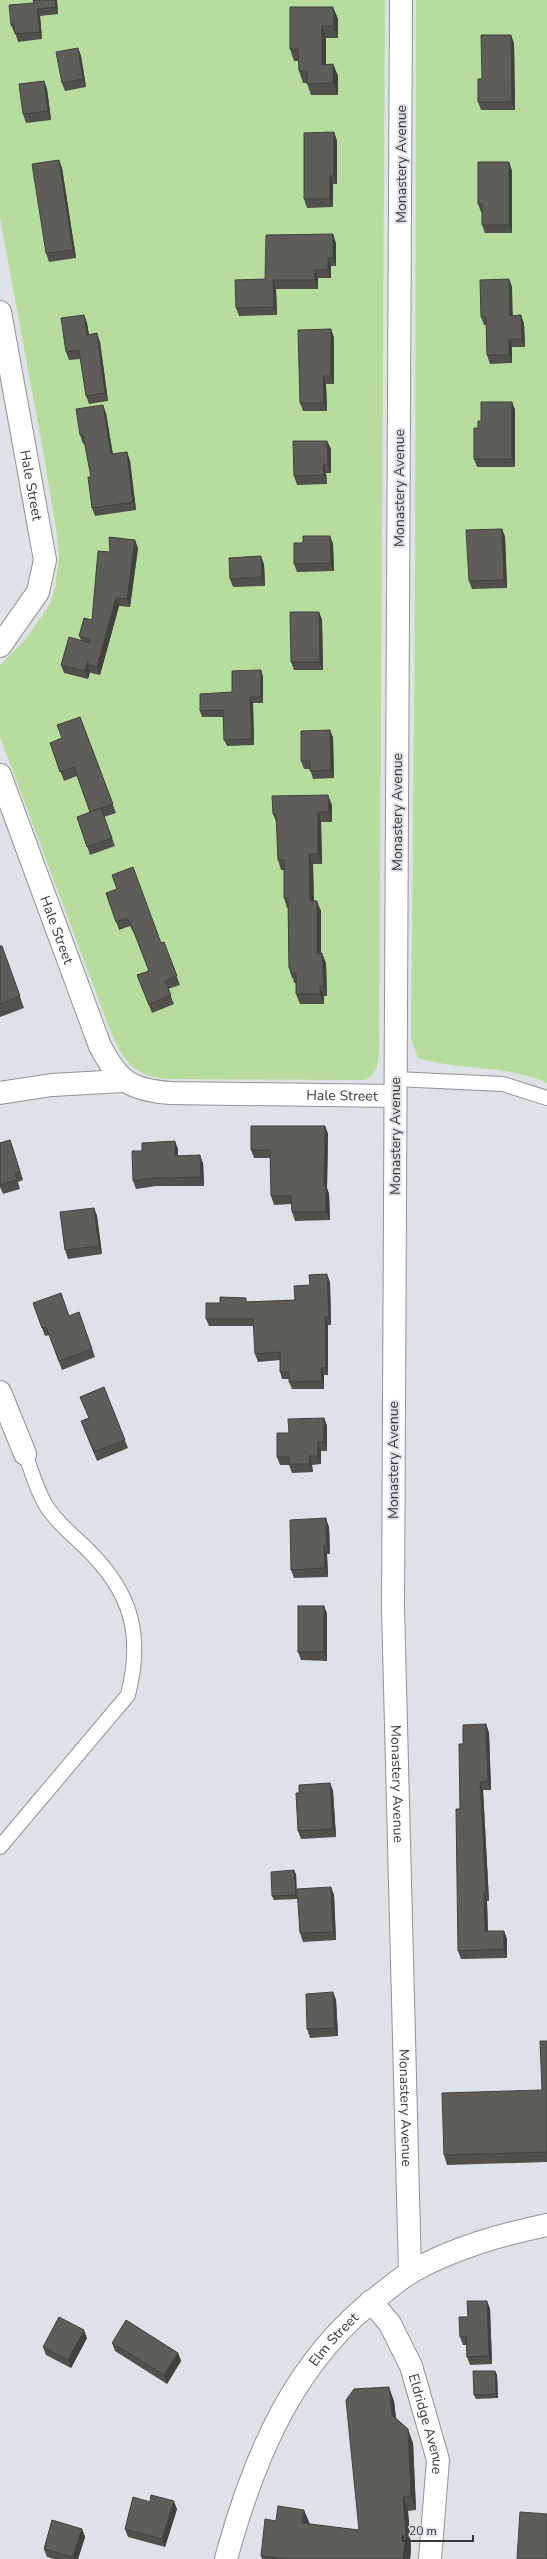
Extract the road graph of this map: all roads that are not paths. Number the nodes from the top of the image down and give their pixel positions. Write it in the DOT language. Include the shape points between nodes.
graph roads {
  1 [pos="402,0"];
  2 [pos="0,312"];
  3 [pos="0,646"];
  4 [pos="0,775"];
  5 [pos="123,1080"];
  6 [pos="395,1088"];
  7 [pos="0,1093"];
  8 [pos="547,1098"];
  9 [pos="0,1392"];
  10 [pos="25,1454"];
  11 [pos="0,1847"];
  12 [pos="547,2225"];
  13 [pos="410,2273"];
  14 [pos="371,2301"];
  15 [pos="226,2559"];
  16 [pos="430,2559"];
  1 -- 6 [label="street, Monastery Avenue"];
  2 -- 3 [label="street, Hale Street" via="45,560 38,592"];
  4 -- 5 [label="street, Hale Street" via="100,1046 113,1070"];
  5 -- 6 [label="street, Hale Street" via="137,1088 170,1093"];
  5 -- 7 [label="street, Hale Street" via="52,1085"];
  6 -- 8 [label="lane" via="503,1084"];
  6 -- 13 [label="street, Monastery Avenue" via="394,1676"];
  9 -- 10 [label="street"];
  10 -- 11 [label="lane" via="47,1507 62,1526 103,1565 118,1586 128,1607 134,1637 135,1667 128,1695"];
  12 -- 13 [label="street, Elm Street" via="483,2241 446,2255"];
  13 -- 14 [label="street, Elm Street"];
  14 -- 15 [label="street, Elm Street" via="322,2350 281,2411 249,2484"];
  14 -- 16 [label="street, Eldridge Avenue" via="390,2324 411,2366 438,2460"];
}
